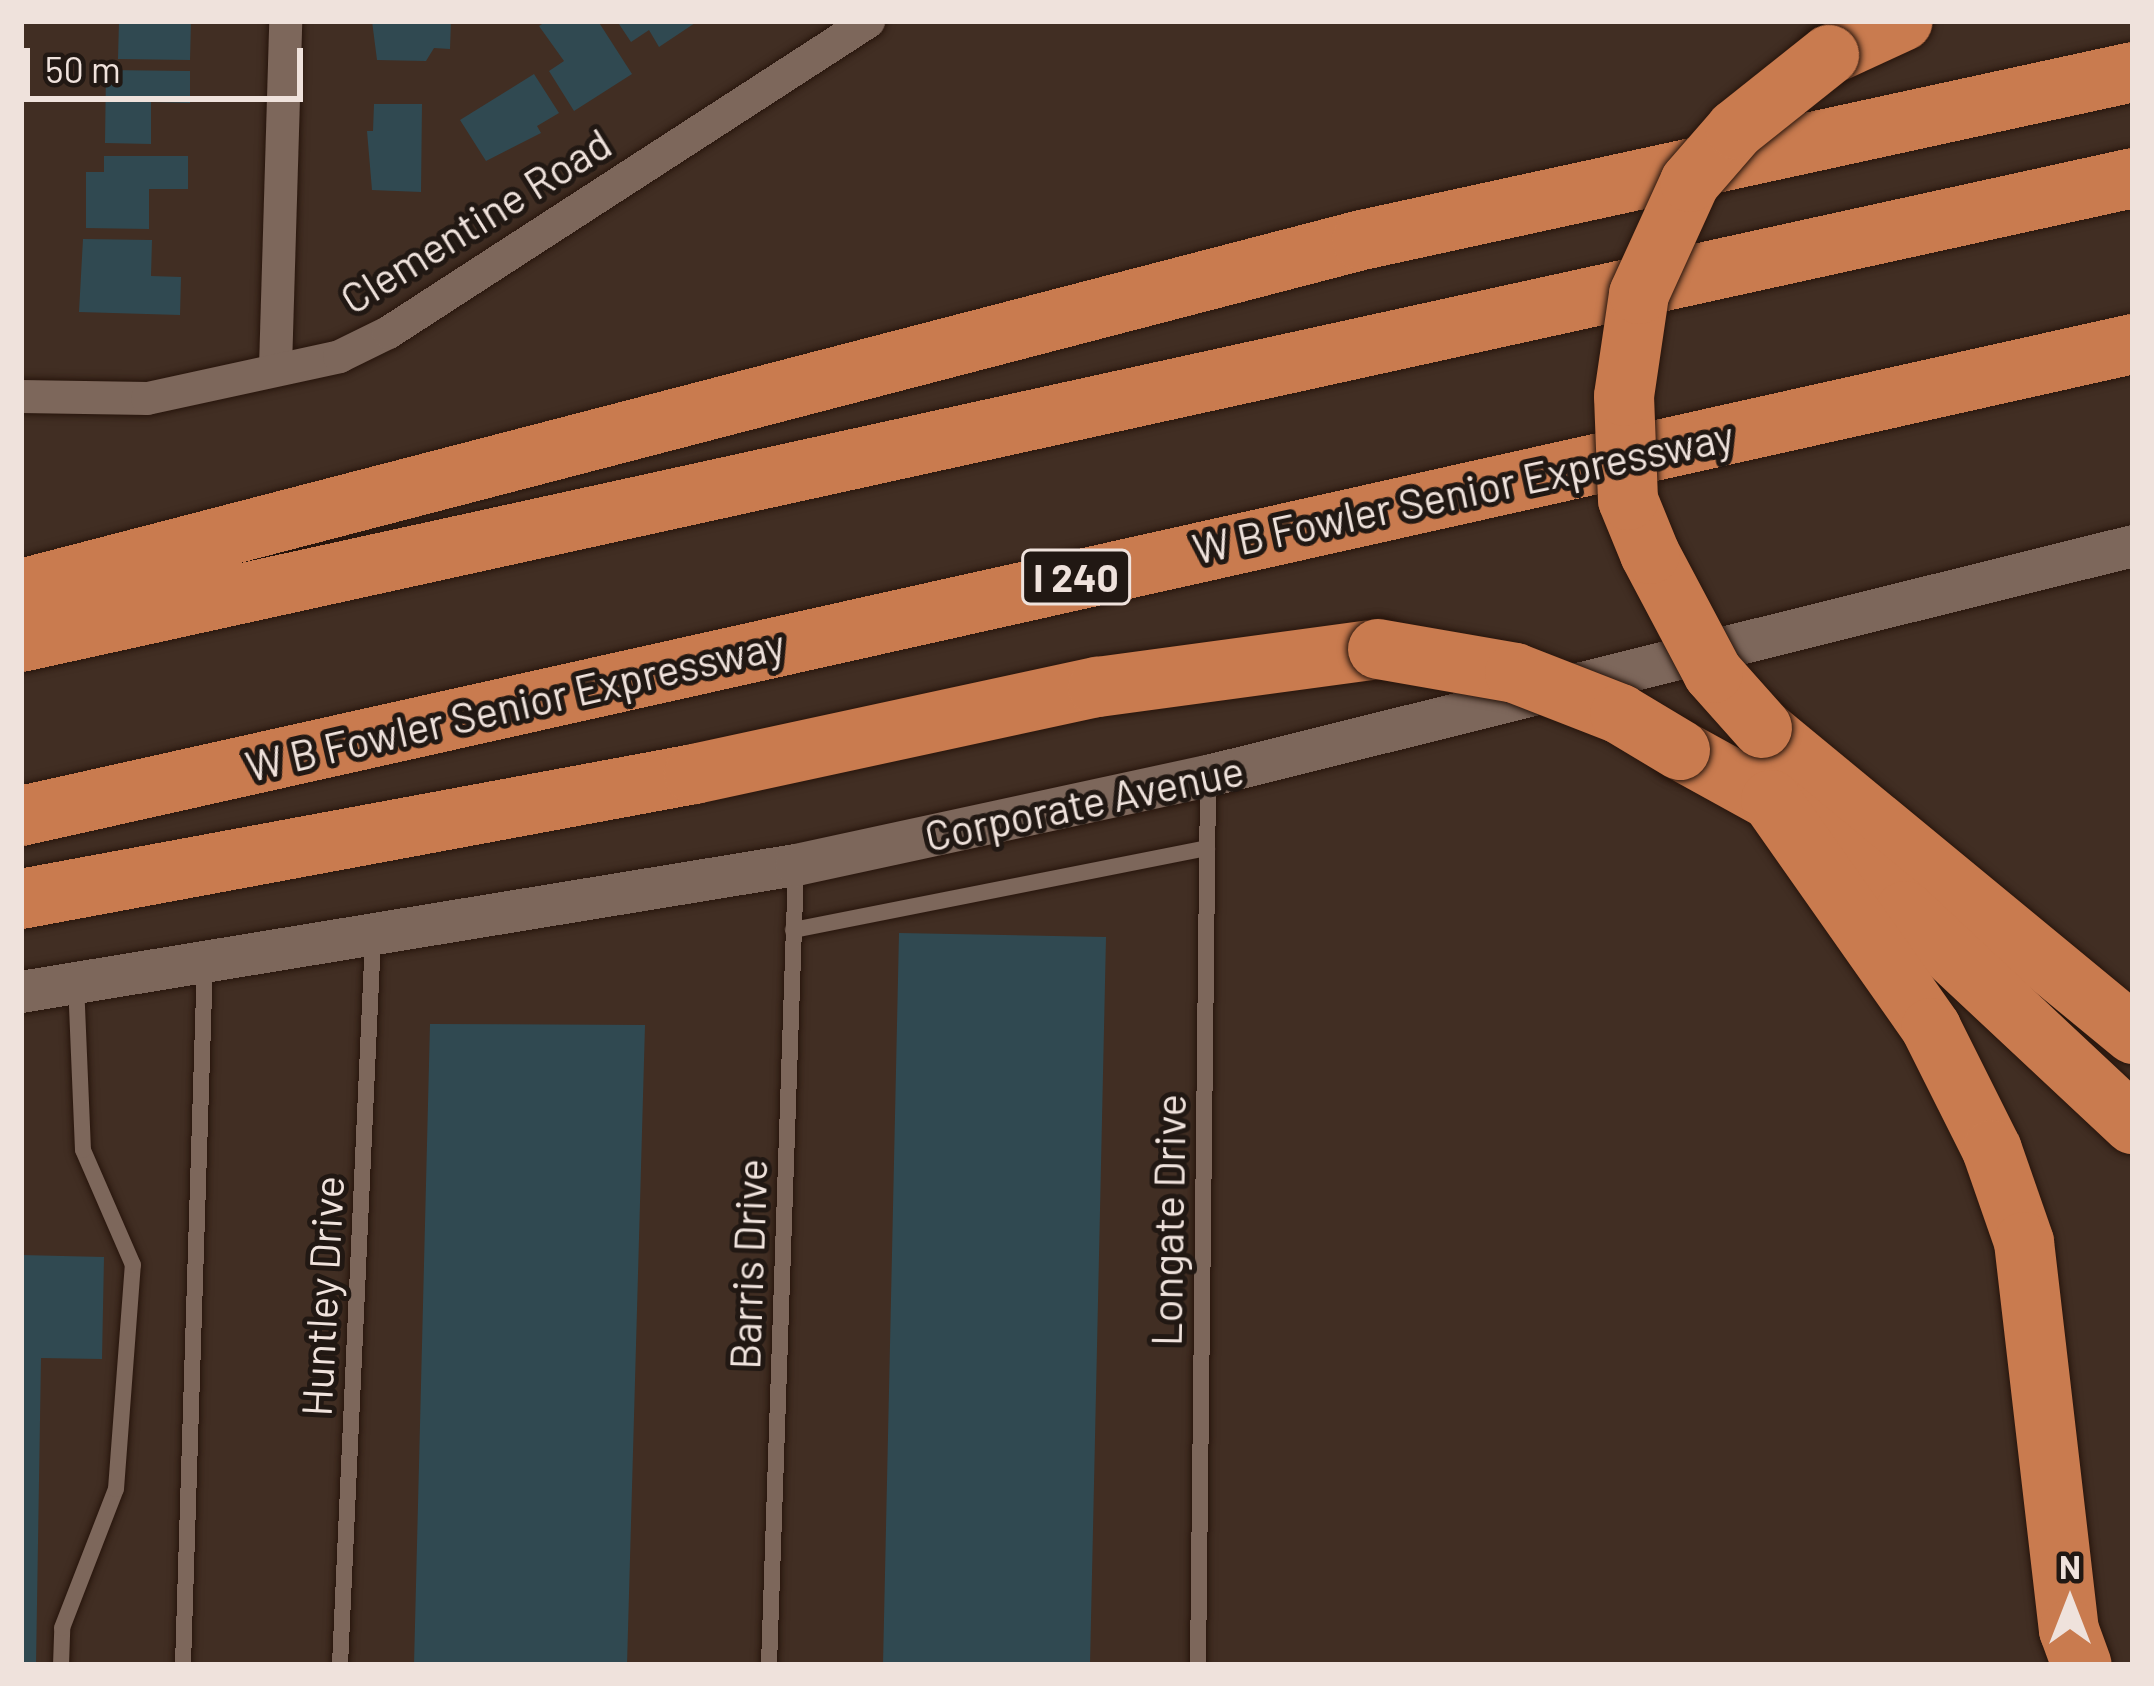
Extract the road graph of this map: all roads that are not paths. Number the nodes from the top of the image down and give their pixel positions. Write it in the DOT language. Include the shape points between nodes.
graph roads {
  1 [pos="285,21"];
  2 [pos="868,21"];
  3 [pos="1903,21"];
  4 [pos="2133,72"];
  5 [pos="2133,178"];
  6 [pos="2133,344"];
  7 [pos="275,368"];
  8 [pos="21,396"];
  9 [pos="2133,546"];
  10 [pos="21,589"];
  11 [pos="21,642"];
  12 [pos="1208,776"];
  13 [pos="1771,800"];
  14 [pos="21,816"];
  15 [pos="1208,848"];
  16 [pos="796,865"];
  17 [pos="21,899"];
  18 [pos="794,930"];
  19 [pos="374,931"];
  20 [pos="205,960"];
  21 [pos="76,982"];
  22 [pos="21,992"];
  23 [pos="2133,1034"];
  24 [pos="2133,1124"];
  25 [pos="62,1665"];
  26 [pos="183,1665"];
  27 [pos="340,1665"];
  28 [pos="770,1665"];
  29 [pos="1198,1665"];
  30 [pos="2082,1665"];
  1 -- 7 [label="street"];
  2 -- 7 [label="street, Clementine Road" via="388,332 339,356"];
  3 -- 23 [label="highway, bridge" via="1829,55 1736,129 1690,182 1639,294 1626,378 1628,500 1690,634 1762,728"];
  4 -- 10 [label="highway" via="1362,240"];
  5 -- 11 [label="highway"];
  6 -- 14 [label="highway, W B Fowler Senior Expressway / I 240"];
  7 -- 8 [label="street, Clementine Road" via="147,398"];
  9 -- 12 [label="street, Corporate Avenue"];
  12 -- 15 [label="lane, Longate Drive"];
  12 -- 16 [label="street, Corporate Avenue"];
  13 -- 17 [label="highway, bridge" via="1620,714 1515,673 1378,649 1018,702 694,774"];
  13 -- 24 [label="highway" via="1906,911"];
  13 -- 30 [label="highway" via="1931,1028 1992,1150 2024,1242 2069,1630"];
  15 -- 18 [label="lane"];
  15 -- 29 [label="lane, Longate Drive"];
  16 -- 18 [label="lane, Barris Drive"];
  16 -- 19 [label="street, Corporate Avenue"];
  18 -- 28 [label="lane, Barris Drive"];
  19 -- 20 [label="street, Corporate Avenue"];
  19 -- 27 [label="lane, Huntley Drive"];
  20 -- 21 [label="street, Corporate Avenue"];
  20 -- 26 [label="lane"];
  21 -- 22 [label="street, Corporate Avenue"];
  21 -- 25 [label="lane" via="83,1150 133,1265 116,1489 62,1628"];
}
